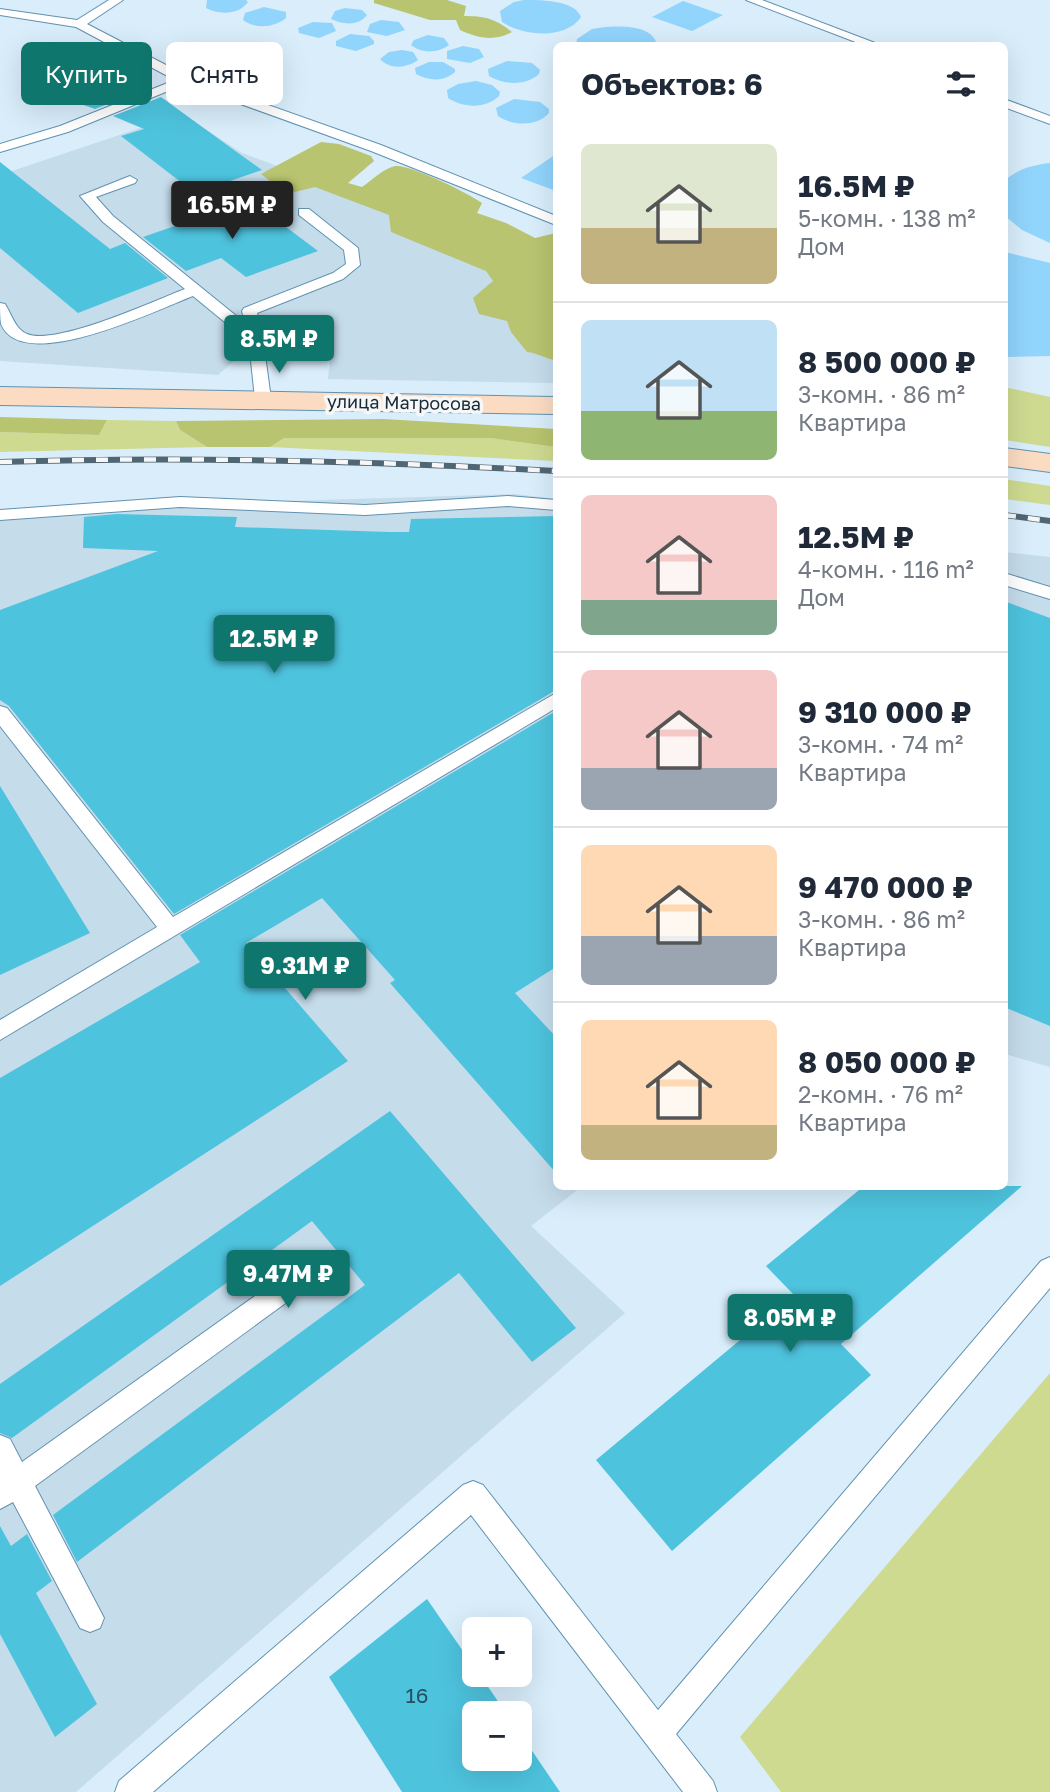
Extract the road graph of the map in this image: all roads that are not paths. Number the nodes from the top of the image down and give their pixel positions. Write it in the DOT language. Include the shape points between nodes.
graph roads {
  1 [pos="117,0"];
  2 [pos="752,0"];
  3 [pos="0,12"];
  4 [pos="79,23"];
  5 [pos="867,42"];
  6 [pos="166,70"];
  7 [pos="166,88"];
  8 [pos="1008,104"];
  9 [pos="255,105"];
  10 [pos="1050,120"];
  11 [pos="0,148"];
  12 [pos="130,180"];
  13 [pos="304,212"];
  14 [pos="553,219"];
  15 [pos="195,290"];
  16 [pos="0,307"];
  17 [pos="256,340"];
  18 [pos="0,396"];
  19 [pos="262,399"];
  20 [pos="553,406"];
  21 [pos="1008,458"];
  22 [pos="1050,463"];
  23 [pos="553,505"];
  24 [pos="0,515"];
  25 [pos="1008,580"];
  26 [pos="1050,593"];
  27 [pos="553,702"];
  28 [pos="0,713"];
  29 [pos="171,930"];
  30 [pos="0,1031"];
  31 [pos="1050,1269"];
  32 [pos="278,1294"];
  33 [pos="0,1449"];
  34 [pos="9,1488"];
  35 [pos="90,1618"];
  36 [pos="657,1734"];
  37 [pos="130,1792"];
  38 [pos="702,1792"];
  1 -- 4 [label="lane"];
  2 -- 5 [label="lane"];
  3 -- 4 [label="lane"];
  4 -- 6 [label="lane"];
  7 -- 11 [label="lane" via="64,129"];
  8 -- 10 [label="lane"];
  9 -- 14 [label="lane"];
  12 -- 15 [label="lane" via="87,196 108,219"];
  13 -- 17 [label="lane" via="351,248 353,265 338,276 250,311"];
  15 -- 16 [label="lane" via="56,340 29,340 9,328"];
  15 -- 17 [label="lane"];
  17 -- 19 [label="lane"];
  18 -- 19 [label="main road, улица Матросова"];
  19 -- 20 [label="main road, улица Матросова"];
  21 -- 22 [label="main road"];
  23 -- 24 [label="lane" via="508,502 365,510 180,502"];
  25 -- 26 [label="lane"];
  27 -- 29 [label="lane"];
  28 -- 29 [label="lane"];
  29 -- 30 [label="lane"];
  31 -- 36 [label="lane"];
  32 -- 34 [label="lane"];
  33 -- 34 [label="lane"];
  34 -- 35 [label="lane"];
  36 -- 37 [label="lane" via="473,1495"];
  36 -- 38 [label="lane"];
}
